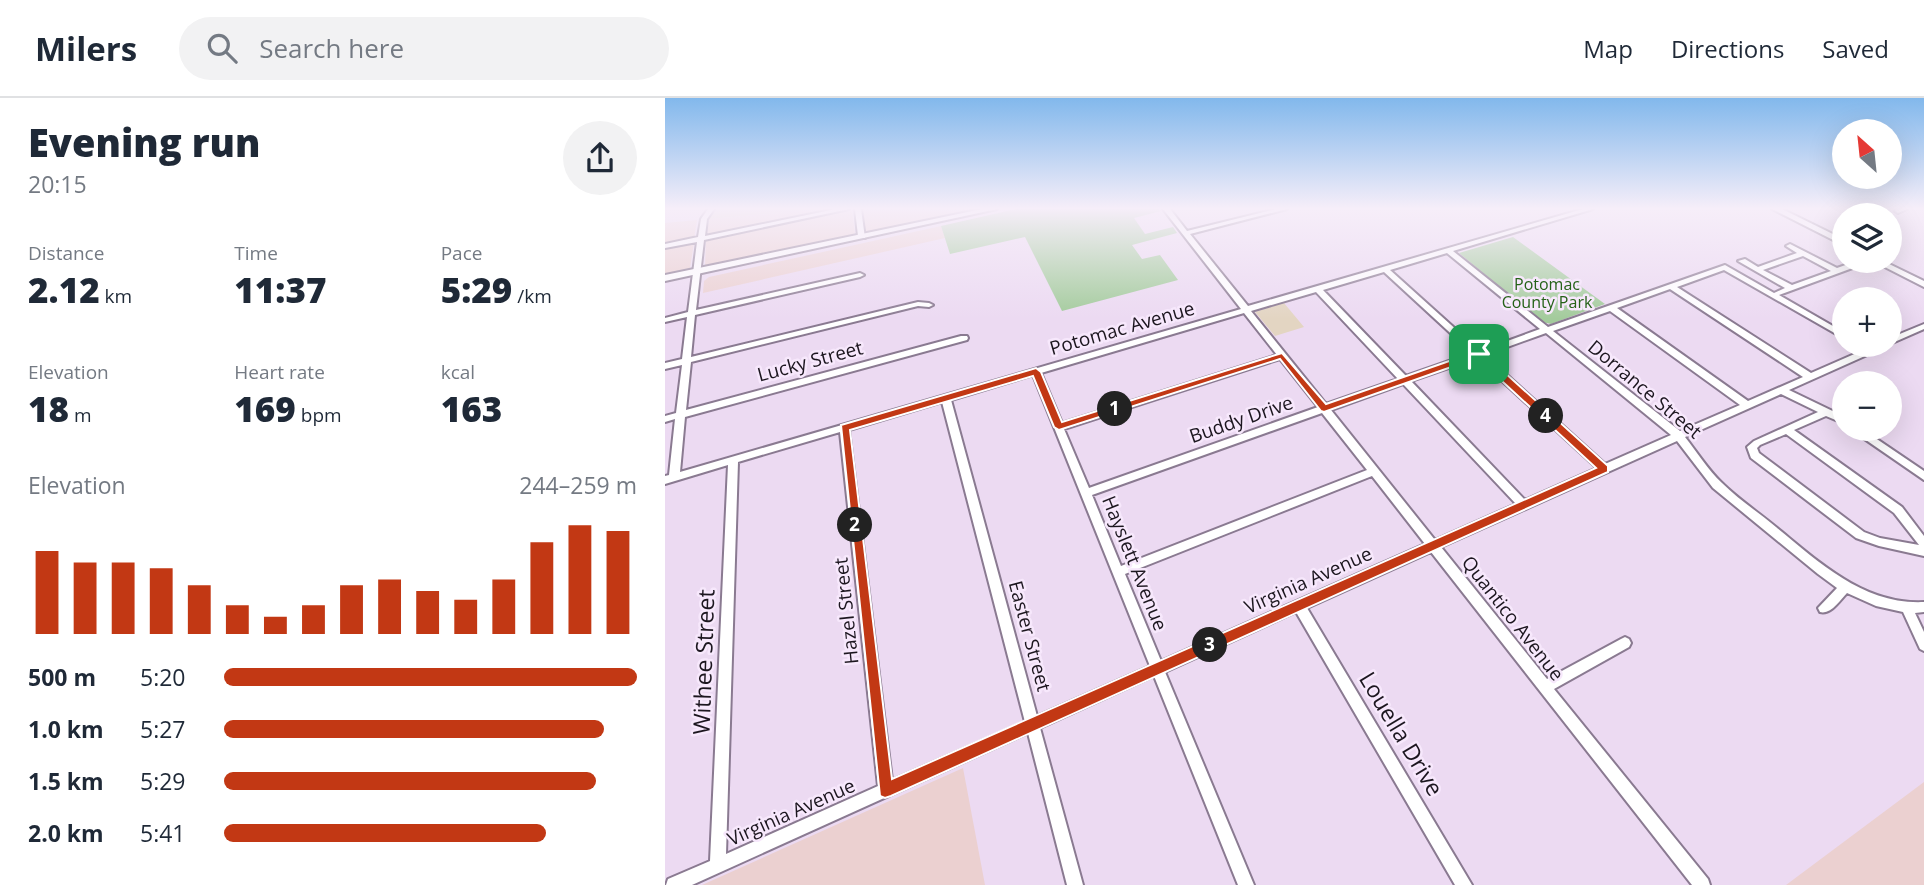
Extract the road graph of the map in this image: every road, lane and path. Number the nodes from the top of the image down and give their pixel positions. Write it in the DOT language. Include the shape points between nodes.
graph roads {
  1 [pos="700,246"];
  2 [pos="820,246"];
  3 [pos="828,246"];
  4 [pos="833,246"];
  5 [pos="1195,246"];
  6 [pos="1466,246"];
  7 [pos="1790,246"];
  8 [pos="810,251"];
  9 [pos="1448,251"];
  10 [pos="1803,253"];
  11 [pos="1742,261"];
  12 [pos="1902,267"];
  13 [pos="1832,268"];
  14 [pos="1385,269"];
  15 [pos="1758,270"];
  16 [pos="1832,273"];
  17 [pos="1902,273"];
  18 [pos="696,274"];
  19 [pos="860,275"];
  20 [pos="1924,278"];
  21 [pos="665,281"];
  22 [pos="1924,284"];
  23 [pos="1670,286"];
  24 [pos="1791,288"];
  25 [pos="1318,289"];
  26 [pos="1778,293"];
  27 [pos="929,305"];
  28 [pos="1610,307"];
  29 [pos="1246,310"];
  30 [pos="692,314"];
  31 [pos="665,320"];
  32 [pos="1924,326"];
  33 [pos="1832,329"];
  34 [pos="1547,330"];
  35 [pos="1902,336"];
  36 [pos="964,338"];
  37 [pos="1479,354"];
  38 [pos="1282,356"];
  39 [pos="1846,357"];
  40 [pos="687,360"];
  41 [pos="665,366"];
  42 [pos="1036,372"];
  43 [pos="1810,377"];
  44 [pos="1405,380"];
  45 [pos="1781,390"];
  46 [pos="946,398"];
  47 [pos="1747,405"];
  48 [pos="1324,409"];
  49 [pos="1826,412"];
  50 [pos="681,414"];
  51 [pos="1832,415"];
  52 [pos="665,419"];
  53 [pos="1059,427"];
  54 [pos="844,428"];
  55 [pos="1787,430"];
  56 [pos="1679,436"];
  57 [pos="1873,441"];
  58 [pos="733,460"];
  59 [pos="1604,469"];
  60 [pos="1374,471"];
  61 [pos="1924,476"];
  62 [pos="670,479"];
  63 [pos="1086,493"];
  64 [pos="1523,505"];
  65 [pos="1924,544"];
  66 [pos="1433,546"];
  67 [pos="1924,551"];
  68 [pos="1118,572"];
  69 [pos="1846,587"];
  70 [pos="1299,606"];
  71 [pos="1924,607"];
  72 [pos="1824,608"];
  73 [pos="1907,608"];
  74 [pos="1625,643"];
  75 [pos="1924,645"];
  76 [pos="1158,669"];
  77 [pos="1545,687"];
  78 [pos="1033,724"];
  79 [pos="885,790"];
  80 [pos="718,865"];
  81 [pos="674,885"];
  82 [pos="1075,885"];
  83 [pos="1246,885"];
  84 [pos="1464,885"];
  85 [pos="1702,885"];
  1 -- 18 [label="street"];
  2 -- 18 [label="main road"];
  3 -- 8 [label="main road"];
  4 -- 8 [label="main road"];
  5 -- 29 [label="street, Quantico Avenue"];
  6 -- 9 [label="street, Potomac Avenue"];
  7 -- 10 [label="street"];
  8 -- 18 [label="main road"];
  9 -- 14 [label="street, Potomac Avenue"];
  9 -- 34 [label="street, Dorrance Street"];
  10 -- 13 [label="street"];
  10 -- 15 [label="street"];
  11 -- 15 [label="street"];
  12 -- 20 [label="main road"];
  14 -- 25 [label="street, Potomac Avenue"];
  14 -- 37 [label="street"];
  15 -- 24 [label="street"];
  16 -- 24 [label="street"];
  17 -- 22 [label="main road"];
  18 -- 21 [label="main road"];
  18 -- 30 [label="street"];
  19 -- 30 [label="street"];
  23 -- 28 [label="street, Buddy Drive"];
  23 -- 33 [label="street, Buddy Drive" via="1725,267"];
  23 -- 43 [label="street"];
  24 -- 26 [label="street"];
  25 -- 29 [label="street, Potomac Avenue"];
  25 -- 44 [label="street"];
  27 -- 40 [label="street" via="847,320"];
  28 -- 34 [label="street, Buddy Drive"];
  28 -- 47 [label="street"];
  29 -- 38 [label="street, Quantico Avenue"];
  29 -- 42 [label="street, Potomac Avenue"];
  30 -- 31 [label="street"];
  30 -- 40 [label="street"];
  32 -- 35 [label="street"];
  34 -- 37 [label="street, Buddy Drive"];
  34 -- 56 [label="street, Dorrance Street"];
  36 -- 50 [label="street, Lucky Street"];
  37 -- 44 [label="street, Buddy Drive"];
  37 -- 59 [label="street"];
  38 -- 48 [label="street, Quantico Avenue"];
  38 -- 53 [label="street"];
  39 -- 43 [label="street, Virginia Avenue"];
  40 -- 41 [label="street"];
  40 -- 50 [label="street"];
  42 -- 46 [label="street, Potomac Avenue"];
  42 -- 53 [label="street, Hayslett Avenue"];
  43 -- 45 [label="street, Virginia Avenue"];
  44 -- 48 [label="street, Buddy Drive"];
  44 -- 64 [label="street"];
  45 -- 47 [label="street, Virginia Avenue"];
  45 -- 49 [label="street"];
  46 -- 54 [label="street, Potomac Avenue"];
  46 -- 78 [label="street, Easter Street"];
  47 -- 56 [label="street, Virginia Avenue"];
  48 -- 60 [label="street, Quantico Avenue"];
  48 -- 63 [label="street, Buddy Drive"];
  49 -- 51 [label="street"];
  49 -- 55 [label="street"];
  50 -- 52 [label="street, Lucky Street"];
  50 -- 62 [label="street"];
  53 -- 63 [label="street, Hayslett Avenue"];
  54 -- 58 [label="street, Potomac Avenue"];
  54 -- 79 [label="street, Hazel Street"];
  55 -- 65 [label="street" via="1898,510"];
  55 -- 67 [label="street" via="1752,447 1763,464 1860,535"];
  56 -- 59 [label="street, Virginia Avenue"];
  56 -- 69 [label="street, Dorrance Street" via="1717,485"];
  57 -- 61 [label="street"];
  58 -- 62 [label="street, Potomac Avenue"];
  58 -- 80 [label="street, Withee Street"];
  59 -- 64 [label="street, Virginia Avenue"];
  60 -- 66 [label="street, Quantico Avenue"];
  60 -- 68 [label="street"];
  63 -- 68 [label="street, Hayslett Avenue"];
  64 -- 66 [label="street, Virginia Avenue"];
  66 -- 70 [label="street, Virginia Avenue"];
  66 -- 77 [label="street, Quantico Avenue"];
  68 -- 76 [label="street, Hayslett Avenue"];
  69 -- 72 [label="street"];
  69 -- 73 [label="street, Dorrance Street"];
  70 -- 76 [label="street, Virginia Avenue"];
  70 -- 84 [label="street, Louella Drive"];
  71 -- 73 [label="street, Dorrance Street"];
  73 -- 75 [label="street"];
  74 -- 77 [label="street"];
  76 -- 78 [label="street, Virginia Avenue"];
  76 -- 83 [label="street, Hayslett Avenue"];
  77 -- 85 [label="street, Quantico Avenue"];
  78 -- 79 [label="street, Virginia Avenue"];
  78 -- 82 [label="street, Easter Street"];
  79 -- 80 [label="street, Virginia Avenue"];
  80 -- 81 [label="street, Virginia Avenue"];
}
